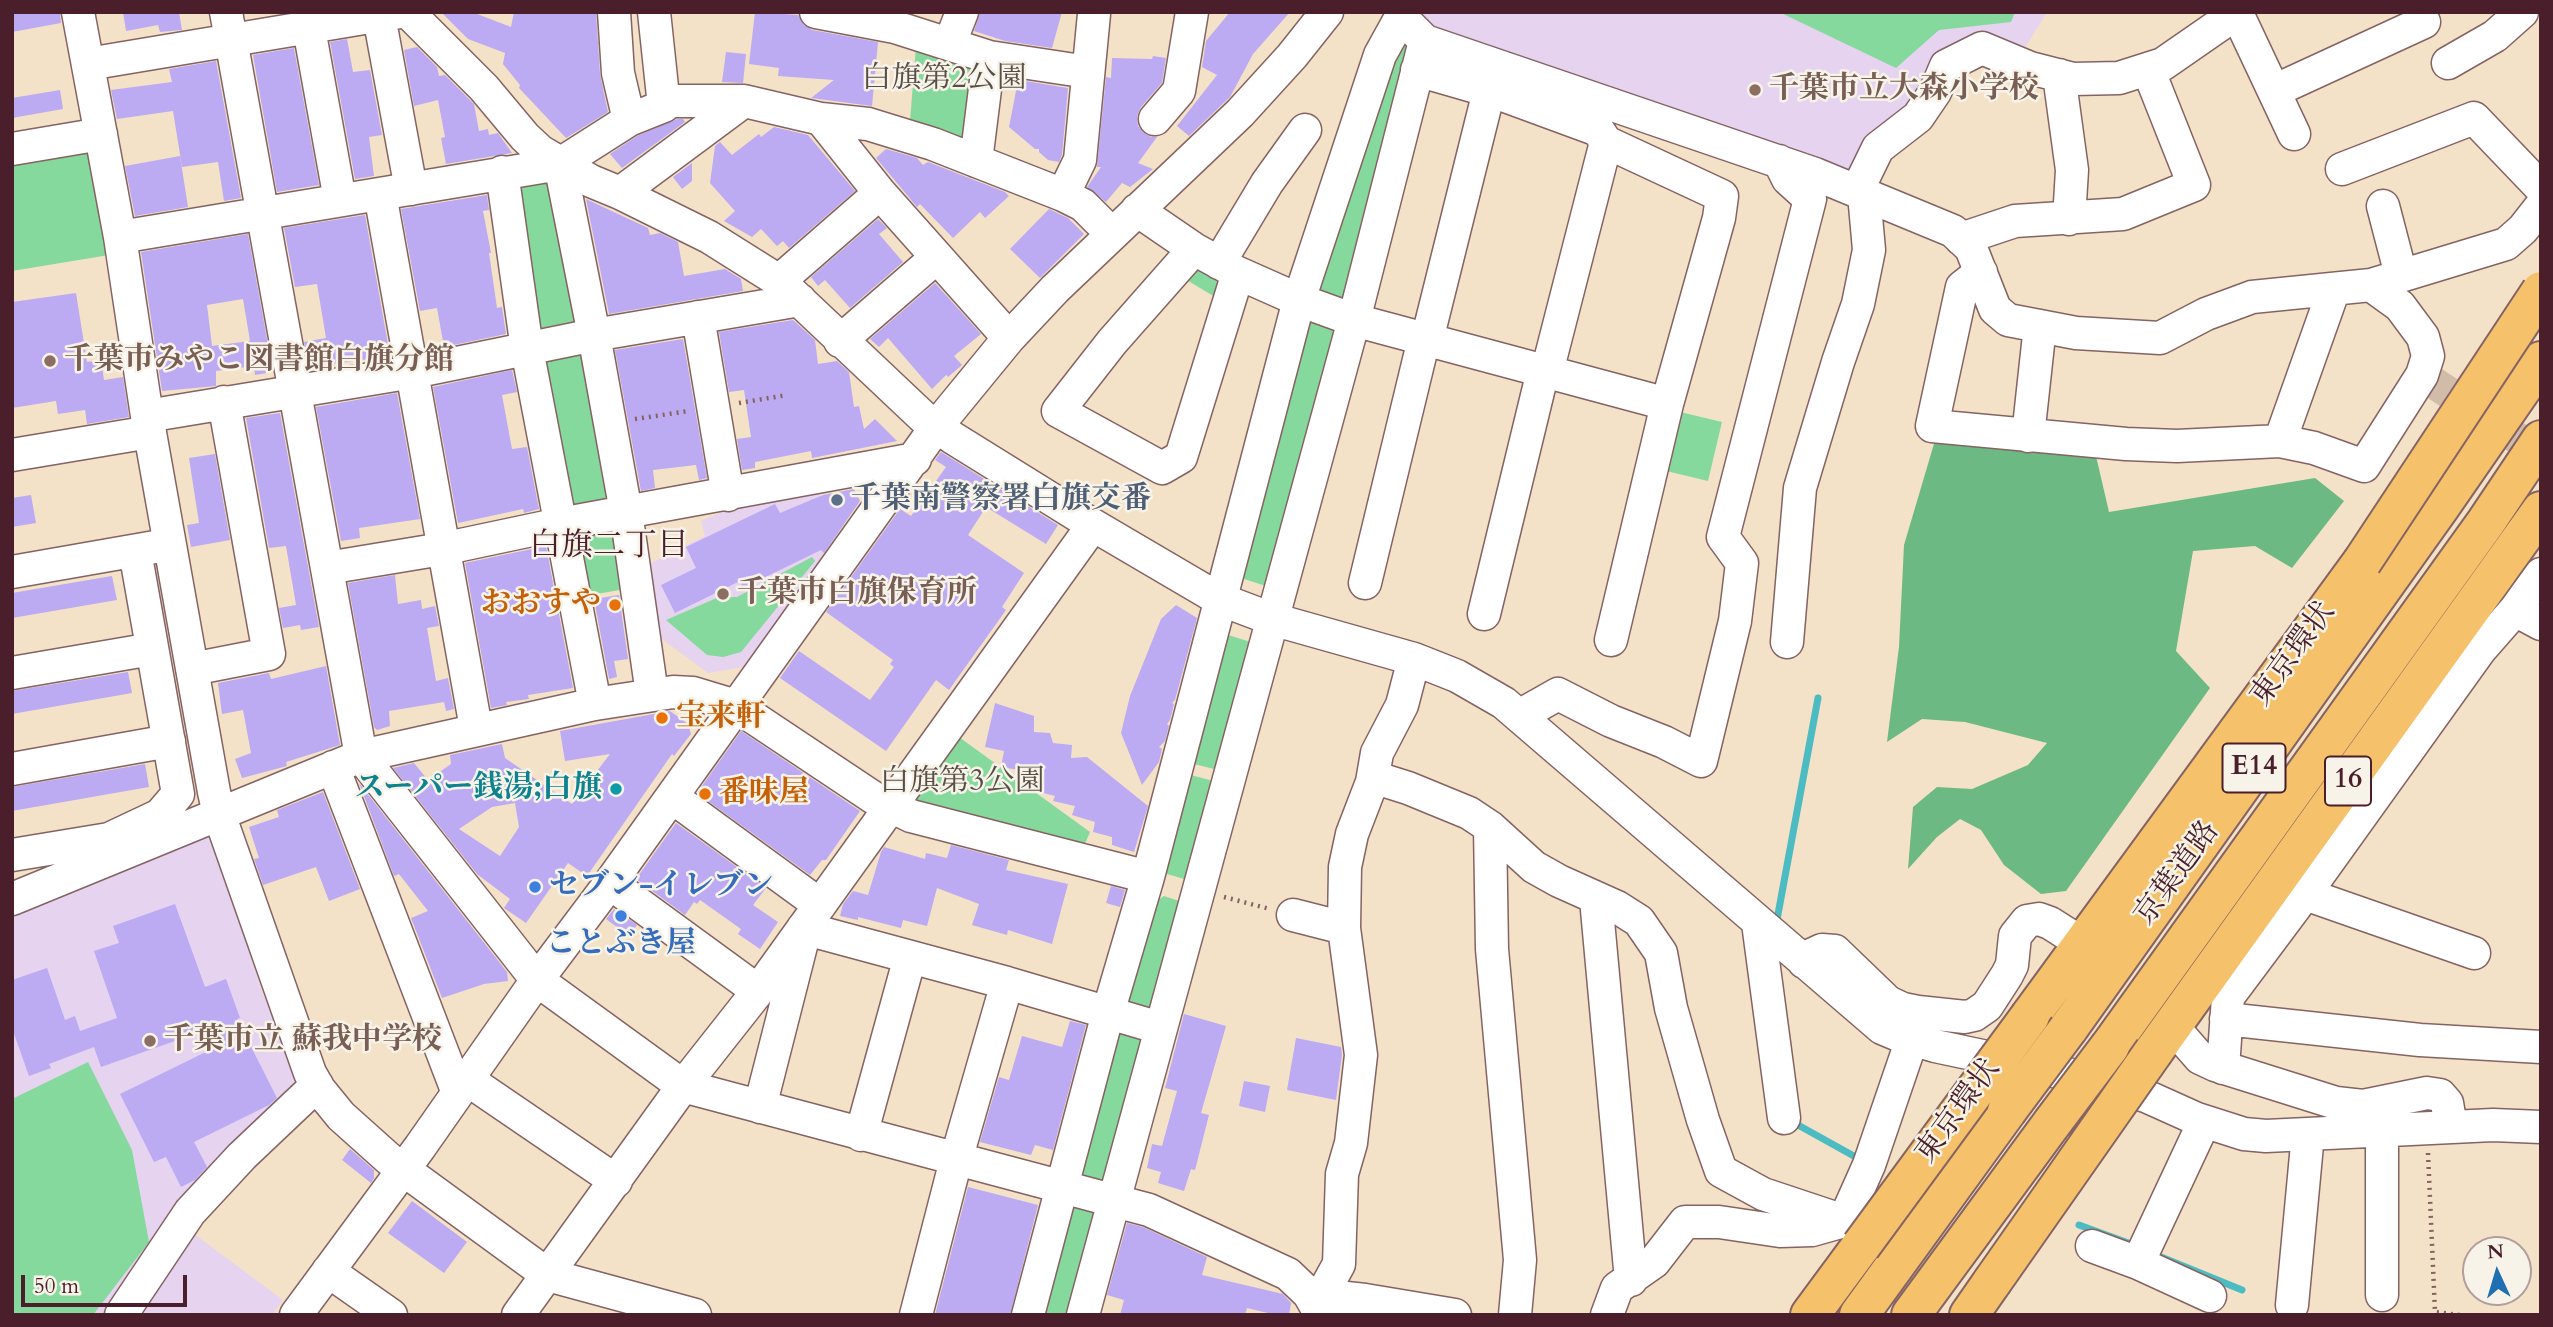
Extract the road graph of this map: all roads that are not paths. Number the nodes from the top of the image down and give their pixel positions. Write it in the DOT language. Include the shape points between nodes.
graph roads {
  1 [pos="78,12"];
  2 [pos="614,12"];
  3 [pos="654,12"];
  4 [pos="816,12"];
  5 [pos="962,12"];
  6 [pos="1192,12"];
  7 [pos="1327,12"];
  8 [pos="2237,12"];
  9 [pos="2419,12"];
  10 [pos="2522,12"];
  11 [pos="396,13"];
  12 [pos="1094,14"];
  13 [pos="1398,15"];
  14 [pos="308,20"];
  15 [pos="229,27"];
  16 [pos="950,43"];
  17 [pos="1421,55"];
  18 [pos="989,57"];
  19 [pos="2448,63"];
  20 [pos="88,64"];
  21 [pos="2148,69"];
  22 [pos="1088,72"];
  23 [pos="2059,75"];
  24 [pos="1489,91"];
  25 [pos="2274,91"];
  26 [pos="744,102"];
  27 [pos="664,106"];
  28 [pos="821,118"];
  29 [pos="1155,119"];
  30 [pos="629,120"];
  31 [pos="1305,130"];
  32 [pos="101,134"];
  33 [pos="2294,134"];
  34 [pos="1606,142"];
  35 [pos="12,149"];
  36 [pos="976,161"];
  37 [pos="1779,162"];
  38 [pos="560,164"];
  39 [pos="2342,169"];
  40 [pos="502,172"];
  41 [pos="411,188"];
  42 [pos="2541,188"];
  43 [pos="620,193"];
  44 [pos="880,193"];
  45 [pos="1861,193"];
  46 [pos="380,194"];
  47 [pos="1063,195"];
  48 [pos="340,200"];
  49 [pos="2383,206"];
  50 [pos="2541,206"];
  51 [pos="1137,210"];
  52 [pos="263,214"];
  53 [pos="2069,219"];
  54 [pos="1112,234"];
  55 [pos="120,237"];
  56 [pos="1961,239"];
  57 [pos="936,257"];
  58 [pos="1217,262"];
  59 [pos="1980,272"];
  60 [pos="2402,275"];
  61 [pos="2371,285"];
  62 [pos="2334,289"];
  63 [pos="790,290"];
  64 [pos="2541,291"];
  65 [pos="1299,300"];
  66 [pos="698,317"];
  67 [pos="1354,320"];
  68 [pos="2040,326"];
  69 [pos="594,335"];
  70 [pos="1009,338"];
  71 [pos="1425,339"];
  72 [pos="840,341"];
  73 [pos="527,349"];
  74 [pos="2541,361"];
  75 [pos="1545,371"];
  76 [pos="413,372"];
  77 [pos="294,391"];
  78 [pos="224,402"];
  79 [pos="1667,404"];
  80 [pos="148,424"];
  81 [pos="936,427"];
  82 [pos="2028,436"];
  83 [pos="2541,440"];
  84 [pos="2280,441"];
  85 [pos="12,455"];
  86 [pos="915,458"];
  87 [pos="727,495"];
  88 [pos="2541,510"];
  89 [pos="626,512"];
  90 [pos="560,524"];
  91 [pos="1093,525"];
  92 [pos="170,544"];
  93 [pos="442,549"];
  94 [pos="135,551"];
  95 [pos="327,568"];
  96 [pos="12,572"];
  97 [pos="2541,574"];
  98 [pos="1365,583"];
  99 [pos="1219,599"];
  100 [pos="1484,614"];
  101 [pos="2528,617"];
  102 [pos="1272,619"];
  103 [pos="1611,640"];
  104 [pos="1787,642"];
  105 [pos="152,649"];
  106 [pos="1414,659"];
  107 [pos="192,669"];
  108 [pos="12,673"];
  109 [pos="652,694"];
  110 [pos="595,704"];
  111 [pos="736,706"];
  112 [pos="1519,716"];
  113 [pos="476,729"];
  114 [pos="169,741"];
  115 [pos="347,762"];
  116 [pos="12,769"];
  117 [pos="1373,777"];
  118 [pos="672,797"];
  119 [pos="889,807"];
  120 [pos="219,814"];
  121 [pos="1490,827"];
  122 [pos="12,855"];
  123 [pos="1148,877"];
  124 [pos="610,883"];
  125 [pos="2305,894"];
  126 [pos="12,899"];
  127 [pos="1596,899"];
  128 [pos="1293,915"];
  129 [pos="811,916"];
  130 [pos="1758,923"];
  131 [pos="1344,928"];
  132 [pos="2082,944"];
  133 [pos="2474,953"];
  134 [pos="910,957"];
  135 [pos="1804,962"];
  136 [pos="537,980"];
  137 [pos="1006,983"];
  138 [pos="758,991"];
  139 [pos="1108,1013"];
  140 [pos="2226,1019"];
  141 [pos="1160,1028"];
  142 [pos="2163,1038"];
  143 [pos="1912,1040"];
  144 [pos="2541,1047"];
  145 [pos="2223,1068"];
  146 [pos="317,1085"];
  147 [pos="683,1086"];
  148 [pos="463,1087"];
  149 [pos="760,1107"];
  150 [pos="1784,1118"];
  151 [pos="2204,1122"];
  152 [pos="2451,1127"];
  153 [pos="2541,1127"];
  154 [pos="2382,1130"];
  155 [pos="2308,1134"];
  156 [pos="861,1135"];
  157 [pos="956,1160"];
  158 [pos="403,1170"];
  159 [pos="1721,1171"];
  160 [pos="616,1181"];
  161 [pos="1063,1187"];
  162 [pos="1114,1201"];
  163 [pos="1719,1222"];
  164 [pos="1852,1233"];
  165 [pos="2092,1246"];
  166 [pos="2138,1263"];
  167 [pos="328,1271"];
  168 [pos="548,1275"];
  169 [pos="1631,1280"];
  170 [pos="2382,1294"];
  171 [pos="2210,1296"];
  172 [pos="1317,1301"];
  173 [pos="2292,1305"];
  174 [pos="121,1315"];
  175 [pos="296,1315"];
  176 [pos="391,1315"];
  177 [pos="518,1315"];
  178 [pos="695,1315"];
  179 [pos="916,1315"];
  180 [pos="1028,1315"];
  181 [pos="1083,1315"];
  182 [pos="1455,1315"];
  183 [pos="1515,1315"];
  184 [pos="1607,1315"];
  185 [pos="1810,1315"];
  186 [pos="1859,1315"];
  187 [pos="1911,1315"];
  188 [pos="1969,1315"];
  1 -- 20 [label="street"];
  2 -- 30 [label="street" via="618,73"];
  3 -- 27 [label="street"];
  4 -- 16 [label="street"];
  5 -- 16 [label="street"];
  6 -- 29 [label="street" via="1179,91"];
  7 -- 51 [label="street" via="1240,113"];
  8 -- 21 [label="street" via="2163,64"];
  8 -- 25 [label="street"];
  9 -- 25 [label="street" via="2424,22"];
  10 -- 19 [label="street" via="2495,36"];
  11 -- 14 [label="street"];
  11 -- 38 [label="street" via="484,88 525,137"];
  11 -- 41 [label="street"];
  12 -- 22 [label="street"];
  13 -- 17 [label="street"];
  13 -- 65 [label="street" via="1380,55"];
  14 -- 15 [label="street"];
  14 -- 48 [label="street"];
  15 -- 20 [label="street"];
  15 -- 52 [label="street"];
  16 -- 18 [label="street"];
  17 -- 24 [label="street"];
  17 -- 37 [label="street"];
  17 -- 67 [label="street"];
  18 -- 22 [label="street"];
  18 -- 36 [label="street"];
  20 -- 32 [label="street"];
  21 -- 23 [label="street" via="2119,78"];
  21 -- 53 [label="street" via="2194,185 2123,214"];
  22 -- 47 [label="street" via="1080,160"];
  23 -- 45 [label="street" via="1982,48 1946,66 1918,117 1878,148"];
  23 -- 53 [label="street" via="2071,170"];
  24 -- 34 [label="street" via="1598,130"];
  24 -- 71 [label="street"];
  25 -- 33 [label="street"];
  26 -- 27 [label="street" via="669,101"];
  26 -- 28 [label="street"];
  26 -- 43 [label="street"];
  27 -- 30 [label="street"];
  28 -- 36 [label="street" via="867,124"];
  28 -- 44 [label="street"];
  30 -- 38 [label="street"];
  31 -- 58 [label="street"];
  32 -- 35 [label="street"];
  32 -- 55 [label="street"];
  34 -- 75 [label="street"];
  34 -- 79 [label="street" via="1722,196"];
  36 -- 47 [label="street"];
  37 -- 45 [label="street"];
  37 -- 112 [label="street" via="1788,179 1810,199 1723,537 1742,563 1735,621 1701,761 1558,694"];
  38 -- 40 [label="street"];
  38 -- 43 [label="street"];
  38 -- 69 [label="street"];
  39 -- 42 [label="street" via="2474,118"];
  40 -- 41 [label="street"];
  40 -- 73 [label="street"];
  41 -- 46 [label="street"];
  43 -- 63 [label="street" via="709,237"];
  44 -- 57 [label="street"];
  44 -- 63 [label="street"];
  45 -- 56 [label="street"];
  45 -- 104 [label="street" via="1869,250 1858,304 1800,488"];
  46 -- 48 [label="street"];
  46 -- 76 [label="street"];
  47 -- 54 [label="street" via="1083,205"];
  48 -- 52 [label="street"];
  49 -- 60 [label="street"];
  50 -- 60 [label="street" via="2506,244"];
  51 -- 54 [label="street"];
  51 -- 58 [label="street"];
  52 -- 55 [label="street"];
  52 -- 77 [label="street"];
  53 -- 56 [label="street" via="2015,221"];
  54 -- 70 [label="street"];
  55 -- 80 [label="street"];
  56 -- 59 [label="street" via="1971,248"];
  57 -- 70 [label="street"];
  57 -- 72 [label="street"];
  58 -- 58 [label="street" via="1112,342 1058,411 1162,468 1181,457"];
  58 -- 65 [label="street"];
  59 -- 68 [label="street" via="1996,309 2008,320"];
  59 -- 82 [label="street" via="1962,286 1932,426"];
  60 -- 61 [label="street"];
  61 -- 62 [label="street"];
  61 -- 84 [label="street" via="2400,306 2423,337 2428,356 2422,375 2364,466"];
  62 -- 68 [label="street" via="2252,297 2160,338 2076,334"];
  62 -- 84 [label="street"];
  63 -- 66 [label="street"];
  63 -- 72 [label="street"];
  64 -- 132 [label="highway, 東京環状, bridge" via="2362,562"];
  65 -- 67 [label="street"];
  65 -- 99 [label="street"];
  66 -- 69 [label="street"];
  66 -- 87 [label="street"];
  67 -- 71 [label="street"];
  67 -- 102 [label="street"];
  68 -- 82 [label="street"];
  69 -- 73 [label="street"];
  69 -- 89 [label="street"];
  70 -- 81 [label="street"];
  71 -- 75 [label="street"];
  71 -- 98 [label="street"];
  72 -- 81 [label="street"];
  73 -- 76 [label="street"];
  73 -- 90 [label="street"];
  74 -- 186 [label="highway, 京葉道路 / E14, bridge" via="2068,1029"];
  75 -- 79 [label="street"];
  75 -- 100 [label="street"];
  76 -- 77 [label="street"];
  76 -- 93 [label="street"];
  77 -- 78 [label="street"];
  77 -- 95 [label="street"];
  78 -- 80 [label="street"];
  78 -- 107 [label="street" via="269,654"];
  79 -- 103 [label="street"];
  80 -- 85 [label="street"];
  80 -- 92 [label="street"];
  81 -- 86 [label="street"];
  81 -- 91 [label="street"];
  82 -- 84 [label="street" via="2177,446"];
  83 -- 187 [label="highway, 京葉道路 / E14, bridge" via="2110,1046"];
  86 -- 87 [label="street"];
  86 -- 111 [label="street"];
  87 -- 89 [label="street"];
  88 -- 142 [label="highway, 16"];
  89 -- 90 [label="street"];
  89 -- 109 [label="street"];
  90 -- 93 [label="street"];
  90 -- 110 [label="street"];
  91 -- 99 [label="street"];
  91 -- 119 [label="street"];
  92 -- 94 [label="street"];
  92 -- 107 [label="street"];
  93 -- 95 [label="street"];
  93 -- 113 [label="street"];
  94 -- 96 [label="street"];
  94 -- 105 [label="street"];
  95 -- 115 [label="street"];
  97 -- 101 [label="street"];
  99 -- 102 [label="street"];
  99 -- 123 [label="street"];
  101 -- 125 [label="street" via="2480,650"];
  102 -- 106 [label="street"];
  102 -- 141 [label="street" via="1208,892"];
  105 -- 108 [label="street"];
  105 -- 114 [label="street"];
  106 -- 112 [label="street" via="1457,676"];
  106 -- 117 [label="street" via="1402,705 1377,753"];
  107 -- 120 [label="street"];
  109 -- 110 [label="street"];
  109 -- 111 [label="street" via="693,693"];
  110 -- 113 [label="street"];
  111 -- 118 [label="street"];
  111 -- 119 [label="street"];
  112 -- 130 [label="street"];
  113 -- 115 [label="street"];
  114 -- 116 [label="street"];
  114 -- 122 [label="street" via="178,794 160,815 109,839"];
  115 -- 120 [label="street"];
  115 -- 136 [label="street"];
  115 -- 148 [label="street"];
  117 -- 121 [label="street" via="1469,813"];
  117 -- 131 [label="street" via="1348,851"];
  118 -- 124 [label="street"];
  118 -- 129 [label="street"];
  119 -- 123 [label="street"];
  119 -- 129 [label="street"];
  120 -- 126 [label="street"];
  120 -- 146 [label="street"];
  121 -- 127 [label="street" via="1534,867"];
  121 -- 183 [label="street" via="1492,949 1520,1260"];
  123 -- 139 [label="street"];
  124 -- 136 [label="street"];
  124 -- 138 [label="street"];
  125 -- 133 [label="street"];
  125 -- 140 [label="street" via="2228,997"];
  127 -- 159 [label="street" via="1639,921 1661,953 1671,1009"];
  127 -- 169 [label="street"];
  128 -- 131 [label="street"];
  129 -- 134 [label="street"];
  129 -- 138 [label="street"];
  129 -- 149 [label="street"];
  130 -- 135 [label="street"];
  130 -- 150 [label="street"];
  131 -- 172 [label="street" via="1361,1055 1351,1143 1342,1174 1339,1264"];
  132 -- 135 [label="street" via="2050,923 2027,920 2015,936 2007,975 1987,1006 1965,1017 1903,1009 1874,990 1835,951 1822,950"];
  132 -- 164 [label="highway, 東京環状, bridge"];
  134 -- 137 [label="street"];
  134 -- 156 [label="street"];
  135 -- 143 [label="street" via="1882,1028"];
  136 -- 147 [label="street"];
  136 -- 148 [label="street"];
  137 -- 139 [label="street"];
  137 -- 157 [label="street"];
  138 -- 147 [label="street"];
  139 -- 141 [label="street"];
  139 -- 161 [label="street"];
  140 -- 144 [label="street" via="2420,1041"];
  140 -- 145 [label="street"];
  141 -- 162 [label="street"];
  142 -- 145 [label="street"];
  142 -- 188 [label="highway, 16, bridge"];
  143 -- 151 [label="street" via="2105,1082"];
  143 -- 164 [label="street"];
  145 -- 152 [label="street" via="2354,1107 2435,1093 2447,1104"];
  146 -- 158 [label="street" via="341,1116"];
  146 -- 174 [label="street" via="190,1212"];
  147 -- 149 [label="street"];
  147 -- 160 [label="street"];
  148 -- 158 [label="street"];
  148 -- 160 [label="street"];
  149 -- 156 [label="street"];
  151 -- 155 [label="street" via="2266,1136"];
  151 -- 166 [label="street"];
  152 -- 153 [label="street"];
  152 -- 154 [label="street"];
  154 -- 155 [label="street"];
  154 -- 170 [label="street"];
  155 -- 173 [label="street"];
  156 -- 157 [label="street"];
  157 -- 161 [label="street"];
  157 -- 179 [label="street"];
  158 -- 167 [label="street"];
  158 -- 168 [label="street"];
  159 -- 163 [label="street"];
  159 -- 164 [label="street"];
  160 -- 168 [label="street"];
  161 -- 162 [label="street"];
  161 -- 180 [label="street"];
  162 -- 172 [label="street" via="1149,1210 1288,1275"];
  162 -- 181 [label="street"];
  163 -- 164 [label="street" via="1780,1231"];
  163 -- 169 [label="street" via="1685,1222 1654,1262"];
  164 -- 185 [label="highway, 東京環状"];
  165 -- 166 [label="street"];
  166 -- 171 [label="street"];
  167 -- 175 [label="street"];
  167 -- 176 [label="street"];
  168 -- 177 [label="street"];
  168 -- 178 [label="street"];
  169 -- 184 [label="street" via="1617,1288"];
  172 -- 182 [label="street" via="1365,1300"];
}
